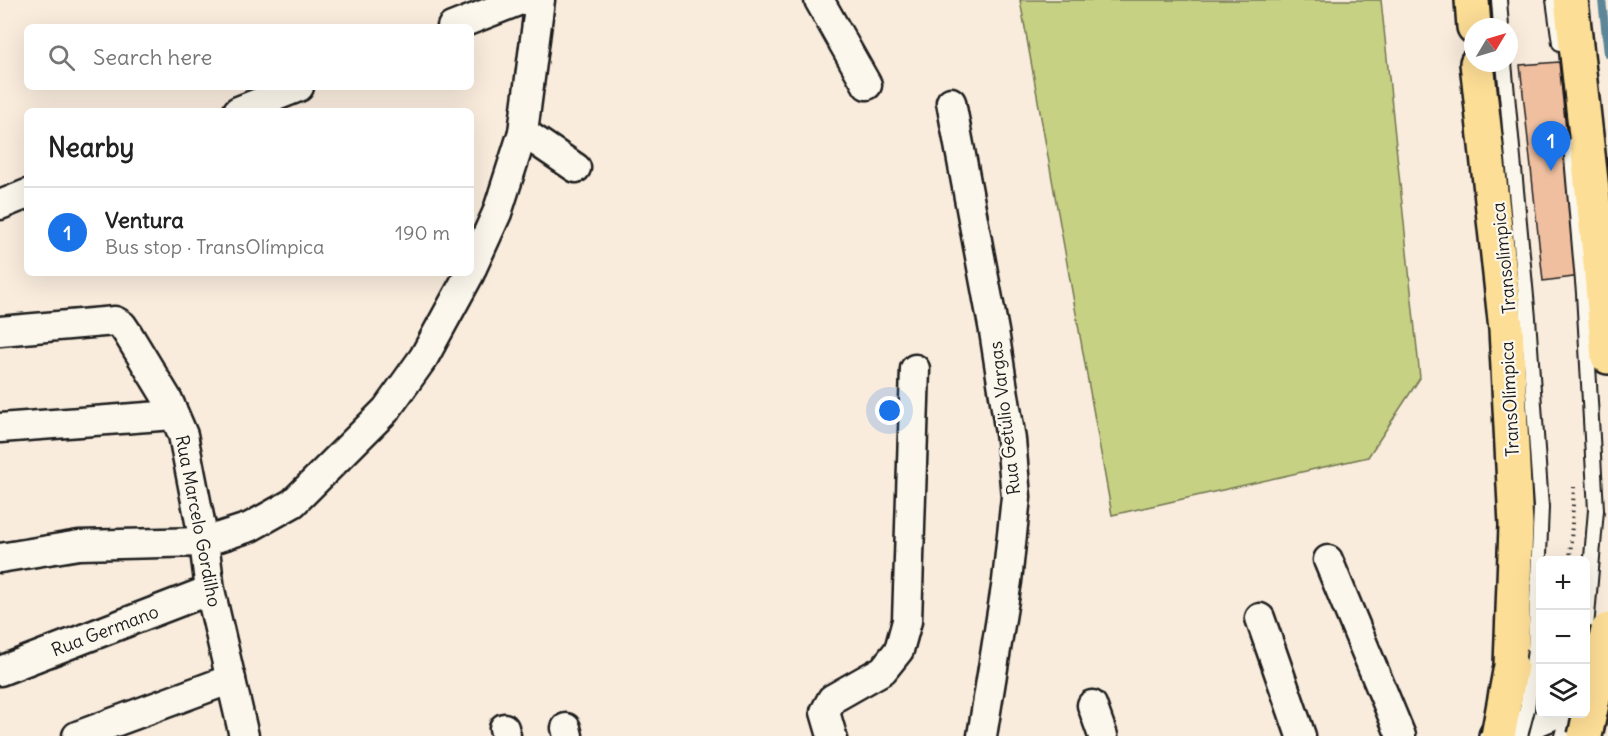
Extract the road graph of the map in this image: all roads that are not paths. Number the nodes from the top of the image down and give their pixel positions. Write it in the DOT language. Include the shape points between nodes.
graph roads {
  1 [pos="521,0"];
  2 [pos="540,0"];
  3 [pos="819,0"];
  4 [pos="1472,0"];
  5 [pos="1498,0"];
  6 [pos="1554,0"];
  7 [pos="1571,0"];
  8 [pos="1473,18"];
  9 [pos="1500,18"];
  10 [pos="460,24"];
  11 [pos="1562,57"];
  12 [pos="1478,72"];
  13 [pos="1505,72"];
  14 [pos="867,85"];
  15 [pos="291,90"];
  16 [pos="951,102"];
  17 [pos="246,108"];
  18 [pos="1569,127"];
  19 [pos="523,132"];
  20 [pos="576,168"];
  21 [pos="24,195"];
  22 [pos="0,205"];
  23 [pos="474,263"];
  24 [pos="468,276"];
  25 [pos="0,331"];
  26 [pos="1608,357"];
  27 [pos="915,369"];
  28 [pos="174,415"];
  29 [pos="0,428"];
  30 [pos="204,542"];
  31 [pos="0,558"];
  32 [pos="1328,560"];
  33 [pos="210,590"];
  34 [pos="1588,610"];
  35 [pos="1260,618"];
  36 [pos="1608,630"];
  37 [pos="1523,658"];
  38 [pos="0,671"];
  39 [pos="231,679"];
  40 [pos="1608,689"];
  41 [pos="1590,696"];
  42 [pos="1092,705"];
  43 [pos="1540,718"];
  44 [pos="1567,718"];
  45 [pos="77,736"];
  46 [pos="244,736"];
  47 [pos="832,736"];
  48 [pos="981,736"];
  49 [pos="1103,736"];
  50 [pos="1301,736"];
  51 [pos="1401,736"];
  52 [pos="1497,736"];
  53 [pos="1520,736"];
  54 [pos="1562,736"];
  55 [pos="1585,736"];
  1 -- 10 [label="street"];
  2 -- 19 [label="street"];
  3 -- 14 [label="street"];
  4 -- 8 [label="highway"];
  5 -- 9 [label="lane"];
  6 -- 11 [label="lane"];
  7 -- 26 [label="highway"];
  12 -- 37 [label="highway, TransOlímpica" via="1506,329"];
  13 -- 37 [label="lane, Transolímpica" via="1541,507"];
  15 -- 17 [label="street"];
  16 -- 48 [label="street, Rua Getúlio Vargas" via="994,331 1016,497"];
  18 -- 34 [label="lane" via="1584,293 1596,510"];
  19 -- 20 [label="street"];
  19 -- 23 [label="street" via="497,213"];
  21 -- 22 [label="street"];
  24 -- 30 [label="street" via="424,357 386,410 334,464 293,503 250,527"];
  25 -- 28 [label="street, Rua Marcelo Gordilho" via="115,321 128,334"];
  27 -- 47 [label="street" via="907,621 899,650 883,670 832,699 825,712"];
  28 -- 29 [label="street"];
  28 -- 30 [label="street, Rua Marcelo Gordilho" via="183,435"];
  30 -- 31 [label="street" via="80,545"];
  30 -- 33 [label="street, Rua Marcelo Gordilho"];
  32 -- 51 [label="street"];
  33 -- 38 [label="street, Rua Germano"];
  33 -- 39 [label="street, Rua Marcelo Gordilho"];
  35 -- 50 [label="street"];
  36 -- 55 [label="highway, bridge"];
  37 -- 52 [label="highway, TransOlímpica, bridge"];
  37 -- 53 [label="lane, Transolímpica, bridge" via="1527,709"];
  39 -- 45 [label="street"];
  39 -- 46 [label="street, Rua Marcelo Gordilho"];
  40 -- 41 [label="main road"];
  42 -- 49 [label="street"];
  43 -- 52 [label="main road"];
  44 -- 54 [label="lane"];
}
